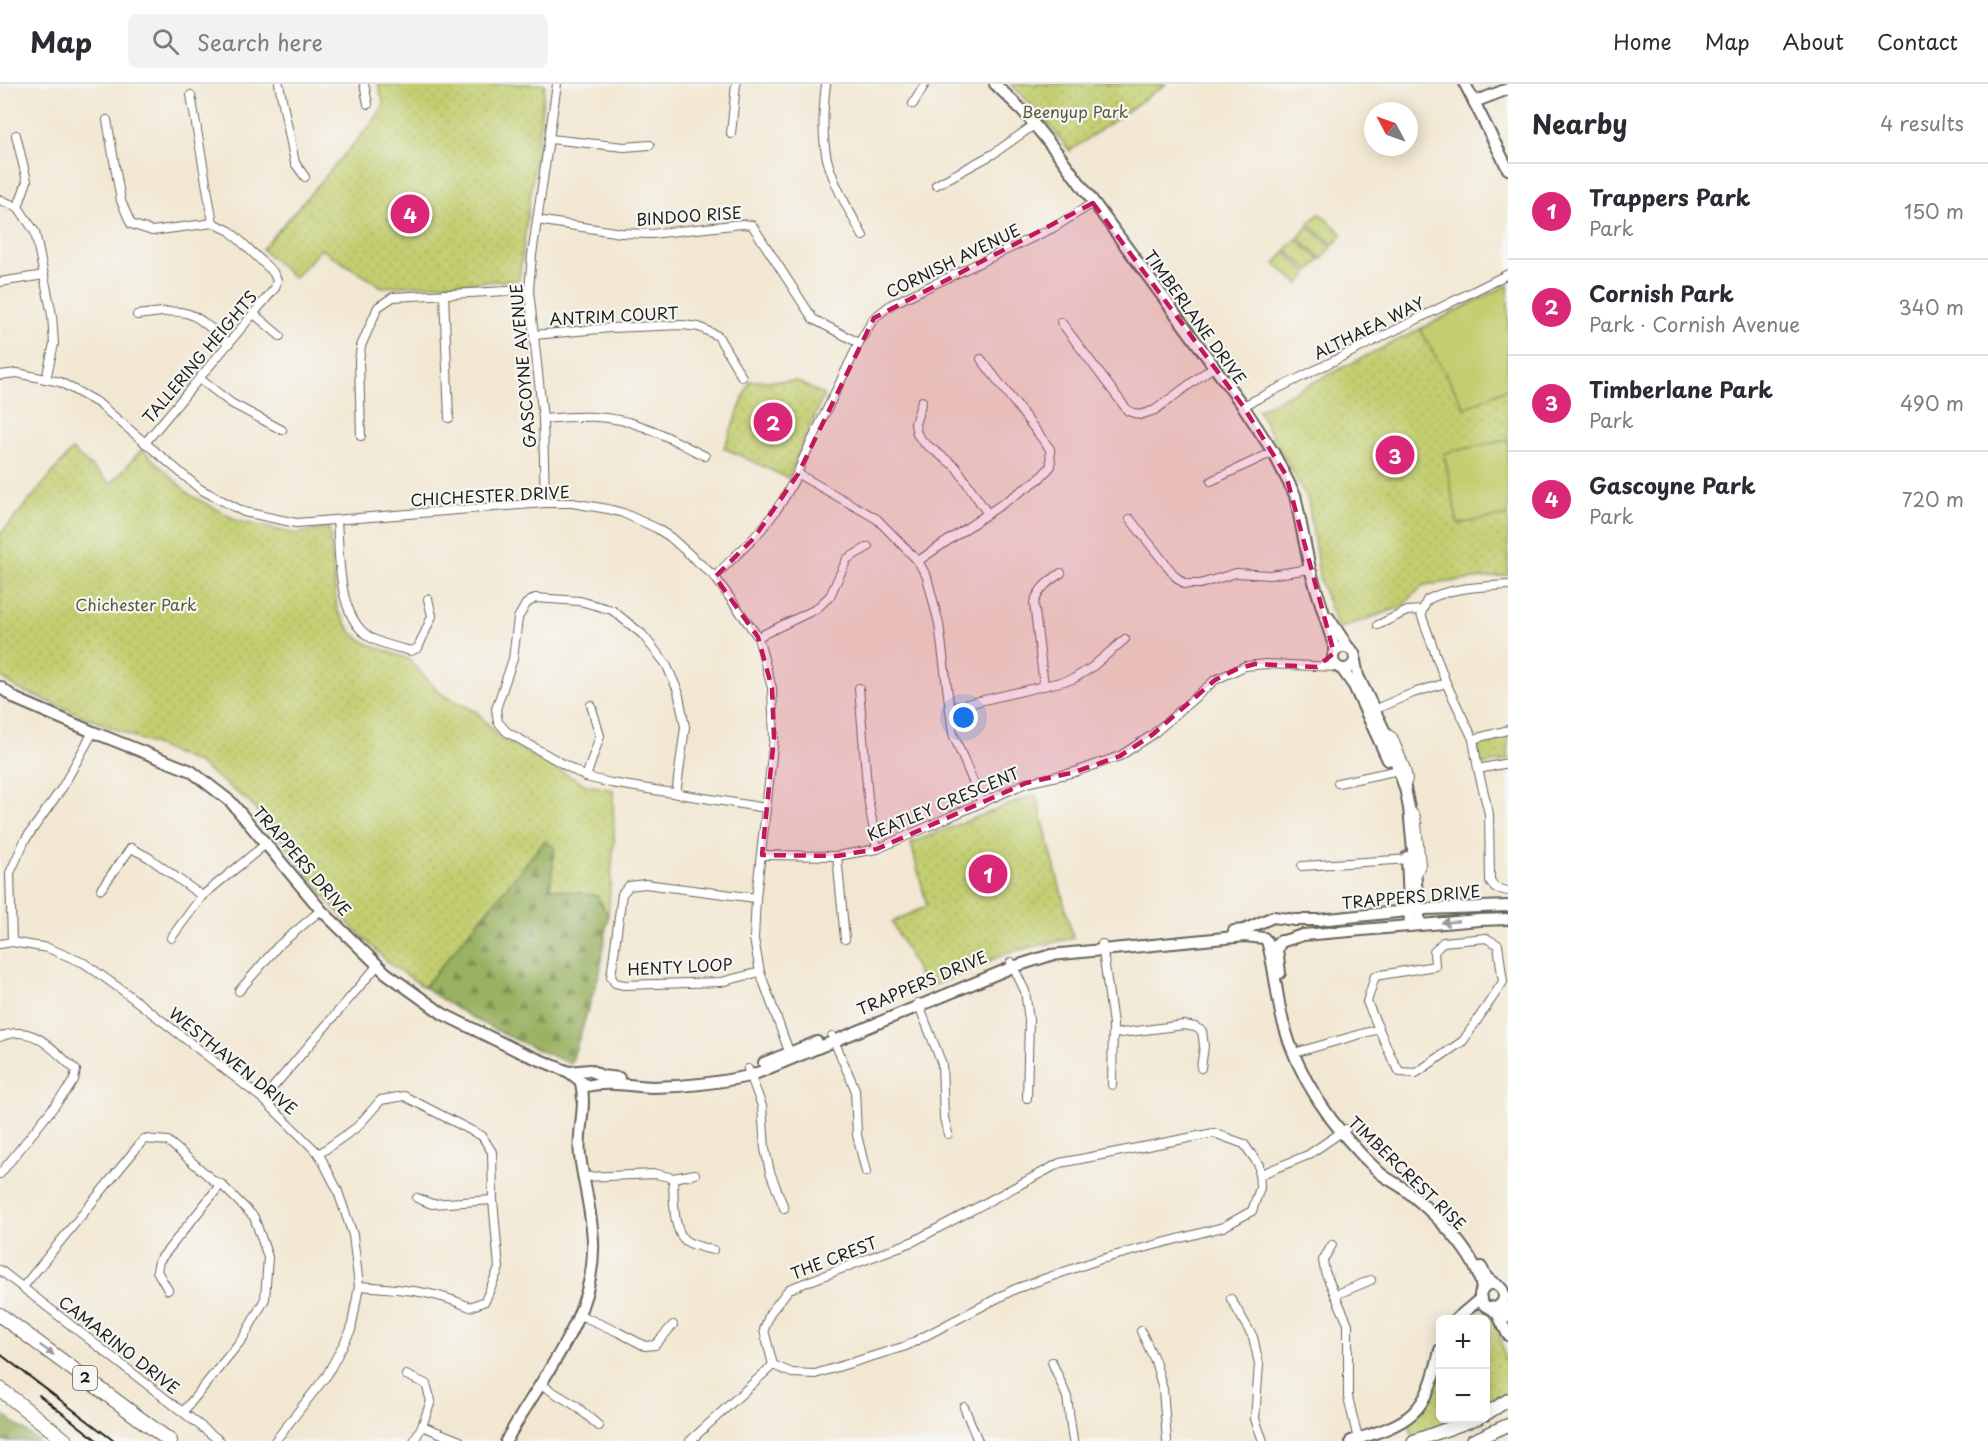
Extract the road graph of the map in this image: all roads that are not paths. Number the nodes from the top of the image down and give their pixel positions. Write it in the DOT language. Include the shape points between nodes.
graph roads {
  1 [pos="279,84"];
  2 [pos="363,84"];
  3 [pos="557,84"];
  4 [pos="736,84"];
  5 [pos="826,84"];
  6 [pos="925,84"];
  7 [pos="994,84"];
  8 [pos="1465,84"];
  9 [pos="1472,84"];
  10 [pos="1508,89"];
  11 [pos="191,95"];
  12 [pos="1508,95"];
  13 [pos="368,104"];
  14 [pos="913,104"];
  15 [pos="1478,104"];
  16 [pos="107,120"];
  17 [pos="1034,125"];
  18 [pos="730,134"];
  19 [pos="16,135"];
  20 [pos="550,139"];
  21 [pos="650,146"];
  22 [pos="1508,156"];
  23 [pos="1508,169"];
  24 [pos="305,177"];
  25 [pos="936,185"];
  26 [pos="0,200"];
  27 [pos="1093,203"];
  28 [pos="18,207"];
  29 [pos="537,220"];
  30 [pos="213,223"];
  31 [pos="863,236"];
  32 [pos="1508,274"];
  33 [pos="44,275"];
  34 [pos="0,282"];
  35 [pos="529,290"];
  36 [pos="444,294"];
  37 [pos="254,314"];
  38 [pos="137,315"];
  39 [pos="1060,322"];
  40 [pos="534,335"];
  41 [pos="280,336"];
  42 [pos="859,343"];
  43 [pos="229,344"];
  44 [pos="981,359"];
  45 [pos="1213,367"];
  46 [pos="0,375"];
  47 [pos="742,377"];
  48 [pos="46,379"];
  49 [pos="200,379"];
  50 [pos="922,401"];
  51 [pos="1243,406"];
  52 [pos="449,418"];
  53 [pos="543,419"];
  54 [pos="282,430"];
  55 [pos="361,436"];
  56 [pos="146,442"];
  57 [pos="1273,452"];
  58 [pos="705,456"];
  59 [pos="798,474"];
  60 [pos="1211,481"];
  61 [pos="545,503"];
  62 [pos="988,513"];
  63 [pos="1130,519"];
  64 [pos="337,520"];
  65 [pos="868,546"];
  66 [pos="918,561"];
  67 [pos="1310,569"];
  68 [pos="1061,573"];
  69 [pos="715,577"];
  70 [pos="1508,585"];
  71 [pos="1318,596"];
  72 [pos="428,599"];
  73 [pos="1421,610"];
  74 [pos="1378,625"];
  75 [pos="758,637"];
  76 [pos="1125,639"];
  77 [pos="1348,647"];
  78 [pos="1333,655"];
  79 [pos="1355,661"];
  80 [pos="1317,667"];
  81 [pos="1340,668"];
  82 [pos="1446,683"];
  83 [pos="1044,686"];
  84 [pos="0,687"];
  85 [pos="859,688"];
  86 [pos="591,705"];
  87 [pos="950,708"];
  88 [pos="1370,711"];
  89 [pos="1508,730"];
  90 [pos="93,732"];
  91 [pos="1385,732"];
  92 [pos="1473,739"];
  93 [pos="1508,763"];
  94 [pos="1478,769"];
  95 [pos="1396,771"];
  96 [pos="586,777"];
  97 [pos="1338,783"];
  98 [pos="1404,788"];
  99 [pos="676,794"];
  100 [pos="982,803"];
  101 [pos="766,808"];
  102 [pos="1408,808"];
  103 [pos="267,843"];
  104 [pos="877,849"];
  105 [pos="762,855"];
  106 [pos="837,856"];
  107 [pos="1411,859"];
  108 [pos="1302,866"];
  109 [pos="1416,880"];
  110 [pos="100,889"];
  111 [pos="1508,891"];
  112 [pos="202,896"];
  113 [pos="756,898"];
  114 [pos="1508,906"];
  115 [pos="321,910"];
  116 [pos="1414,911"];
  117 [pos="1281,919"];
  118 [pos="1508,919"];
  119 [pos="1265,921"];
  120 [pos="1415,925"];
  121 [pos="171,938"];
  122 [pos="845,939"];
  123 [pos="1265,940"];
  124 [pos="1281,941"];
  125 [pos="12,942"];
  126 [pos="0,944"];
  127 [pos="1102,947"];
  128 [pos="1012,965"];
  129 [pos="378,966"];
  130 [pos="760,972"];
  131 [pos="238,991"];
  132 [pos="918,1004"];
  133 [pos="1379,1029"];
  134 [pos="1113,1034"];
  135 [pos="0,1036"];
  136 [pos="833,1039"];
  137 [pos="1297,1052"];
  138 [pos="791,1056"];
  139 [pos="1201,1068"];
  140 [pos="749,1073"];
  141 [pos="587,1081"];
  142 [pos="1112,1085"];
  143 [pos="1027,1098"];
  144 [pos="263,1099"];
  145 [pos="1343,1131"];
  146 [pos="948,1134"];
  147 [pos="319,1154"];
  148 [pos="866,1172"];
  149 [pos="0,1174"];
  150 [pos="695,1174"];
  151 [pos="1259,1175"];
  152 [pos="584,1177"];
  153 [pos="673,1178"];
  154 [pos="221,1184"];
  155 [pos="417,1198"];
  156 [pos="493,1200"];
  157 [pos="784,1208"];
  158 [pos="1332,1245"];
  159 [pos="713,1250"];
  160 [pos="0,1270"];
  161 [pos="1371,1280"];
  162 [pos="1495,1284"];
  163 [pos="359,1286"];
  164 [pos="23,1287"];
  165 [pos="168,1290"];
  166 [pos="1335,1295"];
  167 [pos="1231,1299"];
  168 [pos="1485,1300"];
  169 [pos="1503,1301"];
  170 [pos="0,1315"];
  171 [pos="580,1315"];
  172 [pos="1461,1315"];
  173 [pos="1508,1317"];
  174 [pos="673,1325"];
  175 [pos="1141,1331"];
  176 [pos="1508,1335"];
  177 [pos="1052,1362"];
  178 [pos="773,1365"];
  179 [pos="1436,1368"];
  180 [pos="406,1375"];
  181 [pos="540,1384"];
  182 [pos="0,1389"];
  183 [pos="1508,1400"];
  184 [pos="1508,1406"];
  185 [pos="964,1407"];
  186 [pos="1490,1411"];
  187 [pos="183,1412"];
  188 [pos="1490,1413"];
  189 [pos="1464,1423"];
  190 [pos="599,1425"];
  191 [pos="1508,1425"];
  192 [pos="422,1426"];
  193 [pos="1354,1440"];
  194 [pos="66,1441"];
  195 [pos="170,1441"];
  196 [pos="220,1441"];
  197 [pos="275,1441"];
  198 [pos="414,1441"];
  199 [pos="460,1441"];
  200 [pos="506,1441"];
  201 [pos="690,1441"];
  202 [pos="978,1441"];
  203 [pos="1073,1441"];
  204 [pos="1167,1441"];
  205 [pos="1263,1441"];
  206 [pos="1414,1441"];
  207 [pos="1472,1441"];
  1 -- 24 [label="street" via="295,163"];
  2 -- 13 [label="street"];
  3 -- 20 [label="street, GASCOYNE AVENUE"];
  4 -- 18 [label="street"];
  5 -- 31 [label="street" via="827,158"];
  6 -- 14 [label="street"];
  7 -- 17 [label="street, TIMBERLANE DRIVE"];
  8 -- 15 [label="street"];
  9 -- 15 [label="street"];
  10 -- 15 [label="street"];
  11 -- 30 [label="street"];
  12 -- 15 [label="street"];
  15 -- 22 [label="street"];
  15 -- 23 [label="street"];
  16 -- 30 [label="street" via="121,201 131,224 152,231"];
  17 -- 25 [label="street" via="985,159"];
  17 -- 27 [label="street, TIMBERLANE DRIVE"];
  19 -- 28 [label="street" via="27,181"];
  20 -- 21 [label="street"];
  20 -- 29 [label="street, GASCOYNE AVENUE"];
  26 -- 28 [label="street"];
  27 -- 42 [label="street, CORNISH AVENUE" via="1053,228 892,304 874,318"];
  27 -- 45 [label="street, TIMBERLANE DRIVE"];
  28 -- 33 [label="street" via="34,232"];
  29 -- 35 [label="street, GASCOYNE AVENUE"];
  29 -- 42 [label="street, BINDOO RISE" via="621,234 752,225 813,319"];
  30 -- 37 [label="street, TALLERING HEIGHTS" via="230,231 276,275 275,288"];
  32 -- 51 [label="street, ALTHAEA WAY"];
  33 -- 34 [label="street"];
  33 -- 48 [label="street" via="54,344"];
  35 -- 36 [label="street"];
  35 -- 40 [label="street, GASCOYNE AVENUE"];
  36 -- 52 [label="street"];
  36 -- 55 [label="street" via="393,297 378,307 360,353"];
  37 -- 41 [label="street"];
  37 -- 43 [label="street, TALLERING HEIGHTS"];
  38 -- 43 [label="street" via="171,311 190,314"];
  39 -- 45 [label="street" via="1128,411 1140,415 1155,410"];
  40 -- 47 [label="street, ANTRIM COURT" via="610,328 699,327 718,336"];
  40 -- 53 [label="street, GASCOYNE AVENUE"];
  42 -- 59 [label="street, CORNISH AVENUE"];
  43 -- 49 [label="street, TALLERING HEIGHTS"];
  44 -- 62 [label="street" via="1050,449 1052,460 1039,479"];
  45 -- 51 [label="street, TIMBERLANE DRIVE"];
  46 -- 48 [label="street, CHICHESTER DRIVE" via="17,373"];
  48 -- 56 [label="street, CHICHESTER DRIVE" via="60,382 98,403"];
  49 -- 54 [label="street" via="231,403"];
  49 -- 56 [label="street, TALLERING HEIGHTS"];
  50 -- 62 [label="street" via="915,424 917,434 956,467"];
  51 -- 57 [label="street, TIMBERLANE DRIVE"];
  53 -- 58 [label="street" via="609,418 641,426"];
  53 -- 61 [label="street, GASCOYNE AVENUE"];
  56 -- 64 [label="street, CHICHESTER DRIVE" via="200,489 244,512 296,524"];
  57 -- 60 [label="street"];
  57 -- 67 [label="street, TIMBERLANE DRIVE" via="1295,495"];
  59 -- 66 [label="street" via="877,519"];
  59 -- 69 [label="street, CORNISH AVENUE" via="780,505"];
  61 -- 64 [label="street, CHICHESTER DRIVE"];
  61 -- 69 [label="street, CHICHESTER DRIVE" via="593,506 643,521 670,537"];
  62 -- 66 [label="street"];
  63 -- 67 [label="street" via="1185,584 1200,584 1236,573 1270,575"];
  64 -- 72 [label="street" via="346,606 373,640 411,651 418,648 432,616"];
  65 -- 75 [label="street" via="847,559 830,596 816,609"];
  66 -- 87 [label="street" via="927,577 939,624"];
  67 -- 71 [label="street, TIMBERLANE DRIVE"];
  68 -- 83 [label="street" via="1045,584 1034,603"];
  69 -- 75 [label="street, CHICHESTER DRIVE"];
  70 -- 73 [label="street" via="1438,595 1427,600"];
  71 -- 77 [label="street, TIMBERLANE DRIVE"];
  71 -- 78 [label="street, TIMBERLANE DRIVE" via="1334,645"];
  73 -- 74 [label="street" via="1407,611"];
  73 -- 82 [label="street"];
  75 -- 101 [label="street, CHICHESTER DRIVE" via="772,688 774,738"];
  76 -- 83 [label="street" via="1073,679"];
  77 -- 78 [label="street" via="1341,647"];
  77 -- 79 [label="street"];
  78 -- 80 [label="street"];
  78 -- 81 [label="street"];
  79 -- 81 [label="street" via="1348,668"];
  79 -- 88 [label="street"];
  80 -- 81 [label="street, KEATLEY CRESCENT"];
  80 -- 100 [label="street, KEATLEY CRESCENT" via="1255,664 1237,669 1215,680 1152,735 1120,756 1026,783"];
  81 -- 88 [label="street"];
  82 -- 88 [label="street"];
  82 -- 92 [label="street"];
  83 -- 87 [label="street"];
  84 -- 90 [label="street, TRAPPERS DRIVE" via="16,699"];
  85 -- 104 [label="street" via="868,798"];
  86 -- 96 [label="street" via="600,736"];
  87 -- 100 [label="street" via="953,734"];
  88 -- 91 [label="street"];
  88 -- 95 [label="street"];
  89 -- 92 [label="street"];
  90 -- 103 [label="street, TRAPPERS DRIVE" via="191,771 231,802"];
  90 -- 125 [label="street" via="62,788 25,840 10,873"];
  91 -- 95 [label="street"];
  91 -- 98 [label="street" via="1393,737 1406,769"];
  92 -- 94 [label="street"];
  93 -- 94 [label="street"];
  94 -- 111 [label="street" via="1489,814 1490,881 1495,888"];
  95 -- 97 [label="street"];
  95 -- 98 [label="street"];
  95 -- 107 [label="street"];
  96 -- 99 [label="street"];
  96 -- 99 [label="street" via="507,732 498,722 496,709 513,659 518,618 535,598 580,601 612,610 642,634 666,664 678,691 685,727"];
  98 -- 102 [label="street"];
  99 -- 101 [label="street"];
  100 -- 104 [label="street, KEATLEY CRESCENT"];
  101 -- 105 [label="street, CHICHESTER DRIVE"];
  102 -- 107 [label="street"];
  102 -- 109 [label="street" via="1416,817 1418,830 1421,865"];
  103 -- 112 [label="street"];
  103 -- 115 [label="street, TRAPPERS DRIVE"];
  104 -- 106 [label="street, KEATLEY CRESCENT"];
  105 -- 106 [label="street, KEATLEY CRESCENT"];
  105 -- 113 [label="street, CHICHESTER DRIVE"];
  106 -- 122 [label="street"];
  107 -- 108 [label="street"];
  107 -- 109 [label="street"];
  107 -- 116 [label="street"];
  109 -- 116 [label="street"];
  110 -- 112 [label="street" via="130,848"];
  112 -- 121 [label="street"];
  113 -- 130 [label="street, CHICHESTER DRIVE" via="754,939"];
  113 -- 130 [label="street, HENTY LOOP" via="645,884 629,886 622,894 610,976 615,983 624,985 721,982"];
  114 -- 116 [label="street, TRAPPERS DRIVE"];
  115 -- 129 [label="street, TRAPPERS DRIVE"];
  115 -- 131 [label="street" via="278,946"];
  116 -- 117 [label="street, TRAPPERS DRIVE" via="1319,920"];
  116 -- 120 [label="street"];
  117 -- 119 [label="street"];
  117 -- 124 [label="street" via="1287,930"];
  118 -- 120 [label="street, TRAPPERS DRIVE, one-way"];
  119 -- 123 [label="street" via="1261,929"];
  119 -- 127 [label="street, TRAPPERS DRIVE" via="1244,930"];
  120 -- 124 [label="street, TRAPPERS DRIVE" via="1303,935"];
  123 -- 124 [label="street"];
  123 -- 127 [label="street, TRAPPERS DRIVE" via="1245,936"];
  123 -- 137 [label="street, TIMBERCREST RISE" via="1281,1013"];
  124 -- 137 [label="street, TIMBERCREST RISE" via="1277,950 1282,990"];
  125 -- 126 [label="street, WESTHAVEN DRIVE"];
  125 -- 144 [label="street, WESTHAVEN DRIVE" via="48,948 84,963"];
  127 -- 128 [label="street, TRAPPERS DRIVE" via="1048,950"];
  127 -- 134 [label="street"];
  128 -- 132 [label="street, TRAPPERS DRIVE"];
  128 -- 143 [label="street" via="1025,991 1029,1020"];
  129 -- 141 [label="street, TRAPPERS DRIVE" via="442,1014"];
  129 -- 144 [label="street"];
  130 -- 138 [label="street, CHICHESTER DRIVE"];
  132 -- 136 [label="street, TRAPPERS DRIVE"];
  132 -- 146 [label="street" via="942,1064"];
  133 -- 133 [label="street" via="1400,1072 1416,1073 1463,1041 1503,982 1498,945 1486,938 1443,942 1434,952 1435,966 1375,975 1367,1002"];
  133 -- 137 [label="street"];
  134 -- 139 [label="street" via="1195,1027 1202,1031"];
  134 -- 142 [label="street"];
  135 -- 149 [label="street" via="11,1032 30,1034 76,1070 68,1089"];
  136 -- 138 [label="street, TRAPPERS DRIVE"];
  136 -- 148 [label="street" via="855,1089 857,1134"];
  137 -- 145 [label="street, TIMBERCREST RISE" via="1307,1081"];
  138 -- 140 [label="street, TRAPPERS DRIVE"];
  140 -- 141 [label="street, TRAPPERS DRIVE" via="682,1081 601,1076"];
  140 -- 157 [label="street" via="762,1106 770,1172"];
  141 -- 152 [label="street" via="580,1154"];
  144 -- 147 [label="street, WESTHAVEN DRIVE"];
  145 -- 151 [label="street" via="1308,1155"];
  145 -- 162 [label="street, TIMBERCREST RISE" via="1451,1222 1487,1278"];
  145 -- 168 [label="street, TIMBERCREST RISE" via="1382,1174 1446,1227 1481,1280"];
  147 -- 156 [label="street" via="357,1127 381,1100 404,1096 482,1136 492,1152"];
  147 -- 163 [label="street, WESTHAVEN DRIVE" via="337,1189 353,1235"];
  150 -- 153 [label="street"];
  151 -- 178 [label="street" via="1260,1188 1252,1211 1224,1227 1098,1260 1026,1285 906,1346 815,1374 792,1373"];
  151 -- 178 [label="street, THE CREST" via="1259,1165 1244,1144 1214,1133 1060,1163 914,1241 789,1289 770,1313 764,1330"];
  152 -- 153 [label="street" via="656,1174"];
  152 -- 171 [label="street" via="593,1244 588,1290"];
  153 -- 159 [label="street" via="677,1226 683,1238"];
  154 -- 164 [label="street" via="168,1141 144,1139"];
  154 -- 165 [label="street" via="159,1261 157,1271"];
  154 -- 187 [label="street" via="254,1217 268,1257 265,1299 243,1338"];
  155 -- 156 [label="street" via="432,1204"];
  156 -- 163 [label="street" via="499,1268 485,1301 470,1307 422,1290"];
  158 -- 166 [label="street" via="1323,1260"];
  160 -- 164 [label="street, CAMARINO DRIVE"];
  161 -- 166 [label="street"];
  162 -- 168 [label="street" via="1487,1285"];
  162 -- 169 [label="street" via="1502,1289"];
  163 -- 197 [label="street, WESTHAVEN DRIVE" via="351,1330 327,1375"];
  164 -- 187 [label="street, CAMARINO DRIVE"];
  166 -- 193 [label="street" via="1348,1324 1347,1386"];
  167 -- 205 [label="street" via="1253,1337 1259,1365 1255,1419"];
  168 -- 169 [label="street" via="1498,1306"];
  168 -- 172 [label="street"];
  168 -- 176 [label="street, TIMBERCREST RISE"];
  169 -- 173 [label="street"];
  170 -- 195 [label="highway, 2, one-way"];
  171 -- 174 [label="street" via="645,1346 655,1345"];
  171 -- 181 [label="street"];
  175 -- 204 [label="street" via="1163,1389"];
  177 -- 203 [label="street" via="1067,1397"];
  178 -- 201 [label="street"];
  179 -- 193 [label="street" via="1427,1396 1414,1411 1392,1427"];
  180 -- 192 [label="street" via="426,1384 431,1401"];
  181 -- 190 [label="street"];
  181 -- 200 [label="street"];
  182 -- 194 [label="highway"];
  183 -- 186 [label="main road"];
  184 -- 188 [label="main road"];
  185 -- 202 [label="street"];
  187 -- 196 [label="street, CAMARINO DRIVE"];
  189 -- 206 [label="main road"];
  191 -- 207 [label="main road"];
  192 -- 198 [label="street"];
  192 -- 199 [label="street"];
}
